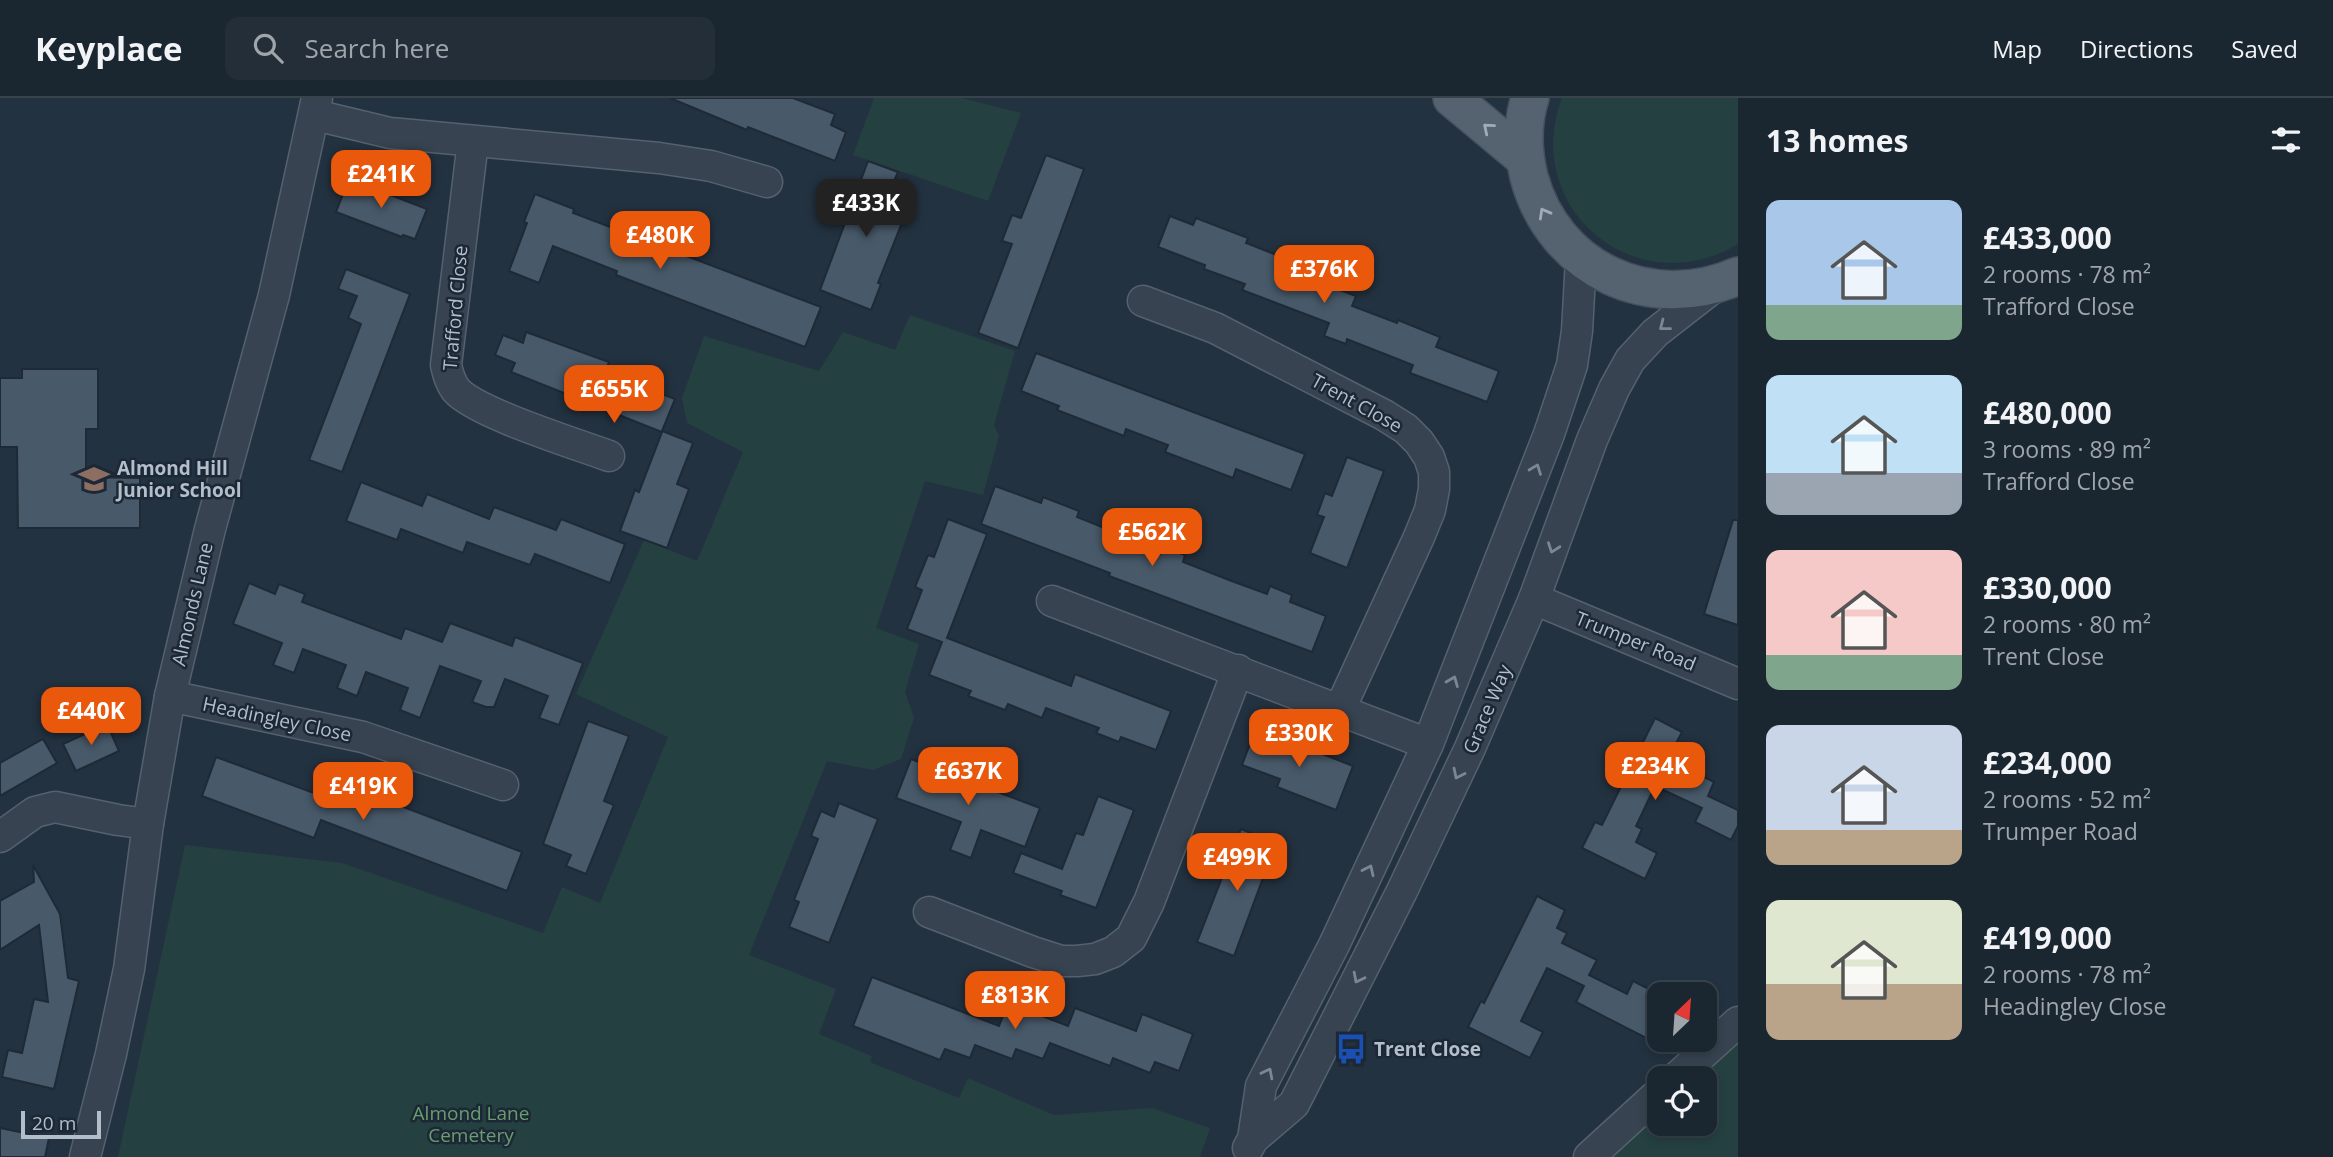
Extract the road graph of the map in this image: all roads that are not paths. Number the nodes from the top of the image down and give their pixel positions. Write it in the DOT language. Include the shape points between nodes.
graph roads {
  1 [pos="1452,98"];
  2 [pos="1530,98"];
  3 [pos="316,106"];
  4 [pos="473,141"];
  5 [pos="1524,158"];
  6 [pos="767,182"];
  7 [pos="1581,258"];
  8 [pos="1728,280"];
  9 [pos="1143,301"];
  10 [pos="610,456"];
  11 [pos="1534,599"];
  12 [pos="1052,601"];
  13 [pos="1238,670"];
  14 [pos="1738,684"];
  15 [pos="170,696"];
  16 [pos="1340,709"];
  17 [pos="1428,744"];
  18 [pos="503,785"];
  19 [pos="148,824"];
  20 [pos="0,837"];
  21 [pos="929,912"];
  22 [pos="1738,1021"];
  23 [pos="1689,1066"];
  24 [pos="1647,1104"];
  25 [pos="1248,1148"];
  26 [pos="85,1157"];
  27 [pos="1589,1157"];
  5 -- 1 [label="main road, one-way"];
  2 -- 5 [label="main road"];
  3 -- 4 [label="street" via="390,133"];
  3 -- 15 [label="street, Almonds Lane" via="274,295"];
  4 -- 6 [label="street" via="659,158"];
  4 -- 10 [label="street, Trafford Close" via="446,365 449,379 467,399 492,412"];
  7 -- 5 [label="main road, one-way" via="1547,219 1534,196"];
  7 -- 8 [label="main road" via="1612,277 1647,288 1683,290"];
  17 -- 7 [label="street, Grace Way, one-way" via="1572,365"];
  8 -- 11 [label="street, Grace Way, one-way" via="1655,333 1630,359 1592,440"];
  9 -- 16 [label="street, Trent Close" via="1215,328 1384,415 1406,429 1429,457 1434,472 1430,510"];
  11 -- 14 [label="street, Trumper Road"];
  11 -- 25 [label="street, Grace Way, one-way" via="1459,772 1294,1104"];
  12 -- 13 [label="street"];
  13 -- 16 [label="street"];
  13 -- 21 [label="street" via="1131,938 1095,959 1061,961"];
  15 -- 18 [label="street, Headingley Close" via="363,737"];
  15 -- 19 [label="street, Almonds Lane"];
  16 -- 17 [label="street"];
  25 -- 17 [label="street, Grace Way, one-way" via="1261,1086 1334,945"];
  19 -- 20 [label="street" via="55,807 35,812"];
  19 -- 26 [label="street, Almonds Lane" via="129,969"];
  22 -- 23 [label="street"];
  24 -- 27 [label="street"];
}
